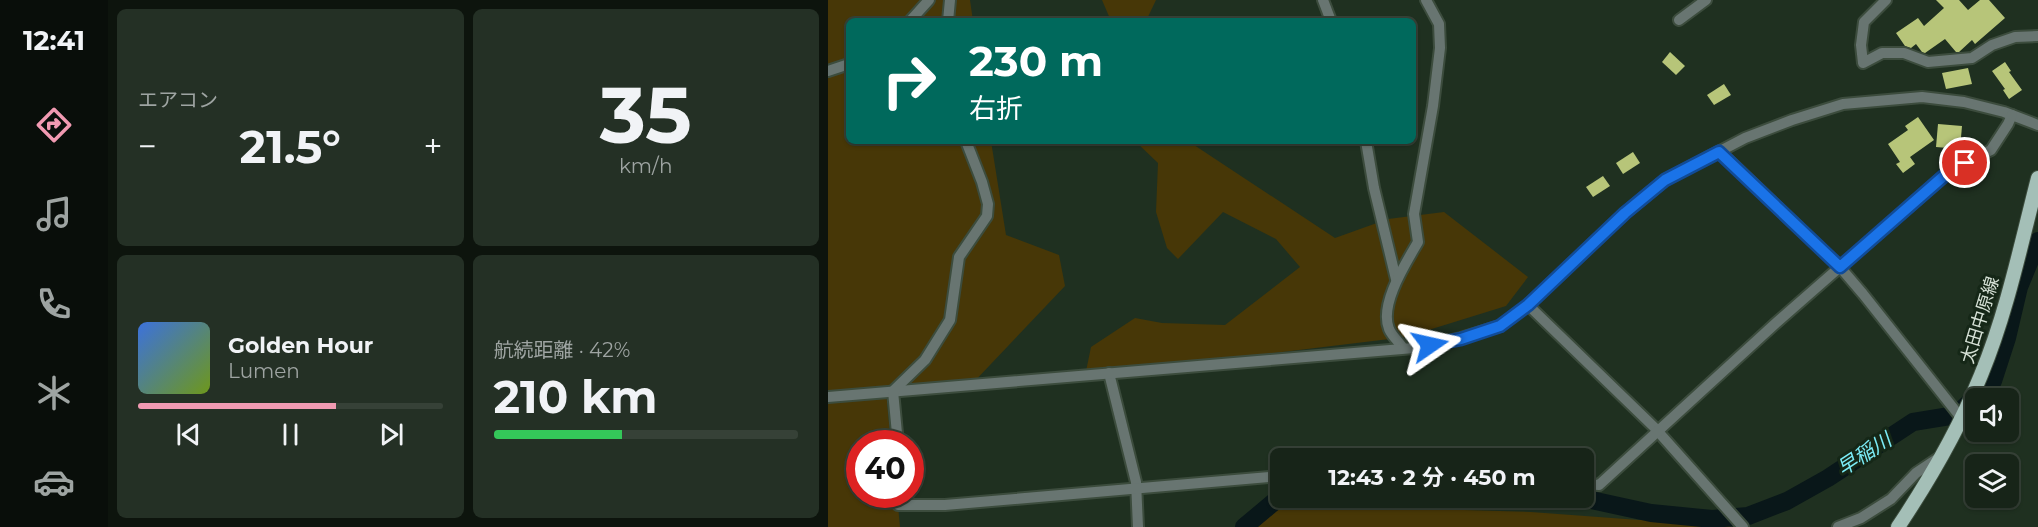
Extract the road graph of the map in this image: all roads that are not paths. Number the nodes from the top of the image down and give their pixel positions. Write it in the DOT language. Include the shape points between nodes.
graph roads {
  1 [pos="929,0"];
  2 [pos="950,0"];
  3 [pos="1323,0"];
  4 [pos="1426,0"];
  5 [pos="1706,0"];
  6 [pos="1886,0"];
  7 [pos="913,18"];
  8 [pos="948,18"];
  9 [pos="1330,18"];
  10 [pos="1679,20"];
  11 [pos="2038,36"];
  12 [pos="846,65"];
  13 [pos="828,71"];
  14 [pos="2012,115"];
  15 [pos="2038,125"];
  16 [pos="967,144"];
  17 [pos="1367,144"];
  18 [pos="1719,152"];
  19 [pos="2038,178"];
  20 [pos="1840,267"];
  21 [pos="1396,279"];
  22 [pos="1528,305"];
  23 [pos="1403,348"];
  24 [pos="1109,373"];
  25 [pos="893,391"];
  26 [pos="828,397"];
  27 [pos="1962,418"];
  28 [pos="897,430"];
  29 [pos="1657,431"];
  30 [pos="1941,457"];
  31 [pos="1270,477"];
  32 [pos="1594,485"];
  33 [pos="1135,489"];
  34 [pos="924,505"];
  35 [pos="1138,527"];
  36 [pos="1743,527"];
  37 [pos="1838,527"];
  38 [pos="1898,527"];
  1 -- 7 [label="street"];
  2 -- 8 [label="street"];
  3 -- 9 [label="street"];
  4 -- 21 [label="street" via="1438,24 1440,48 1414,214 1418,242"];
  5 -- 10 [label="street"];
  6 -- 11 [label="street" via="1864,22 1863,63 1882,53 1904,53 1928,62 1972,58 2015,37"];
  12 -- 13 [label="street"];
  14 -- 15 [label="street"];
  14 -- 18 [label="street" via="1964,102 1922,97 1843,104 1745,138"];
  14 -- 20 [label="street" via="1991,150 1945,175"];
  16 -- 25 [label="street" via="982,182 987,216 959,257 950,320 925,360"];
  17 -- 21 [label="street"];
  18 -- 20 [label="street"];
  18 -- 22 [label="street" via="1665,180"];
  19 -- 27 [label="main road, 太田中原線" via="2003,312"];
  20 -- 27 [label="street"];
  20 -- 29 [label="street"];
  21 -- 23 [label="street" via="1388,307 1389,329"];
  22 -- 23 [label="street" via="1500,326 1483,333"];
  22 -- 29 [label="street"];
  23 -- 24 [label="street"];
  24 -- 25 [label="street"];
  24 -- 33 [label="street"];
  25 -- 26 [label="street"];
  25 -- 28 [label="street"];
  27 -- 30 [label="main road, 太田中原線"];
  29 -- 32 [label="street" via="1599,485"];
  29 -- 36 [label="street"];
  30 -- 37 [label="street" via="1916,473 1891,499"];
  30 -- 38 [label="main road, 太田中原線"];
  31 -- 33 [label="street"];
  33 -- 34 [label="street"];
  33 -- 35 [label="street"];
}
